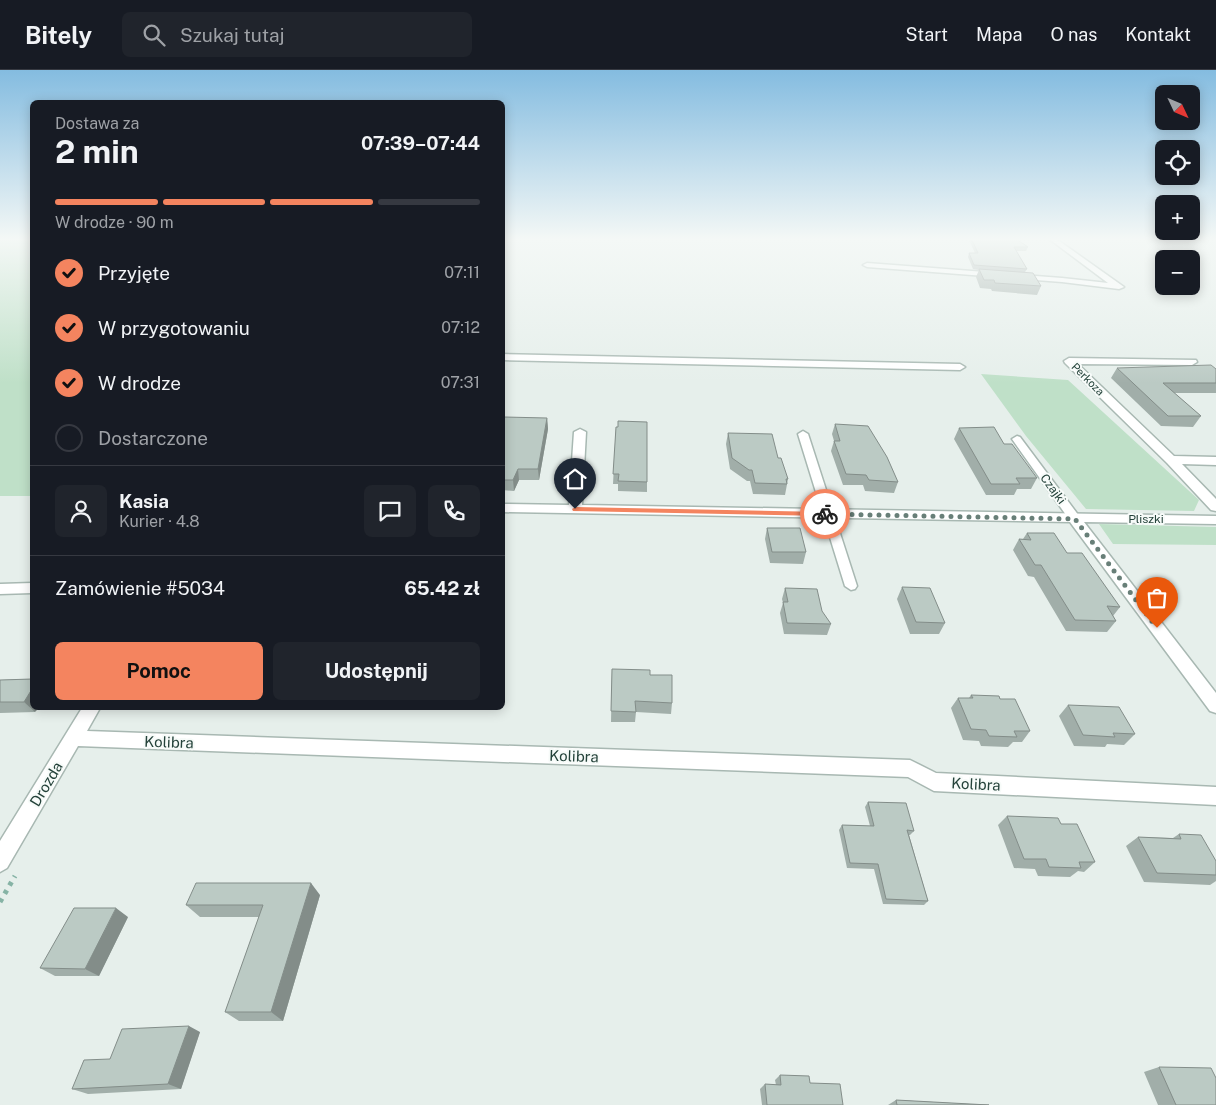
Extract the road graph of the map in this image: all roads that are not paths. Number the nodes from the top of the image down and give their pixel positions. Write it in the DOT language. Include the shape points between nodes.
graph roads {
  1 [pos="1108,286"];
  2 [pos="1118,286"];
  3 [pos="505,357"];
  4 [pos="1192,362"];
  5 [pos="960,367"];
  6 [pos="580,432"];
  7 [pos="803,434"];
  8 [pos="1017,439"];
  9 [pos="1172,460"];
  10 [pos="1216,460"];
  11 [pos="1216,507"];
  12 [pos="505,508"];
  13 [pos="575,509"];
  14 [pos="828,514"];
  15 [pos="1075,519"];
  16 [pos="1216,520"];
  17 [pos="851,586"];
  18 [pos="30,588"];
  19 [pos="0,589"];
  20 [pos="1216,706"];
  21 [pos="90,710"];
  22 [pos="73,738"];
  23 [pos="1216,796"];
  24 [pos="0,861"];
  1 -- 2 [label="street" via="1120,288"];
  3 -- 5 [label="street"];
  4 -- 9 [label="street, Perkoza" via="1069,361"];
  6 -- 13 [label="street"];
  7 -- 14 [label="lane"];
  8 -- 15 [label="lane, Czajki"];
  9 -- 10 [label="street"];
  9 -- 11 [label="street"];
  12 -- 13 [label="street, Pliszki"];
  13 -- 14 [label="street, Pliszki"];
  14 -- 15 [label="street, Pliszki"];
  14 -- 17 [label="lane"];
  15 -- 16 [label="street, Pliszki"];
  15 -- 20 [label="street, Czajki"];
  18 -- 19 [label="street"];
  21 -- 22 [label="street, Drozda"];
  22 -- 23 [label="street, Kolibra" via="910,769 934,782"];
  22 -- 24 [label="street, Drozda"];
}
